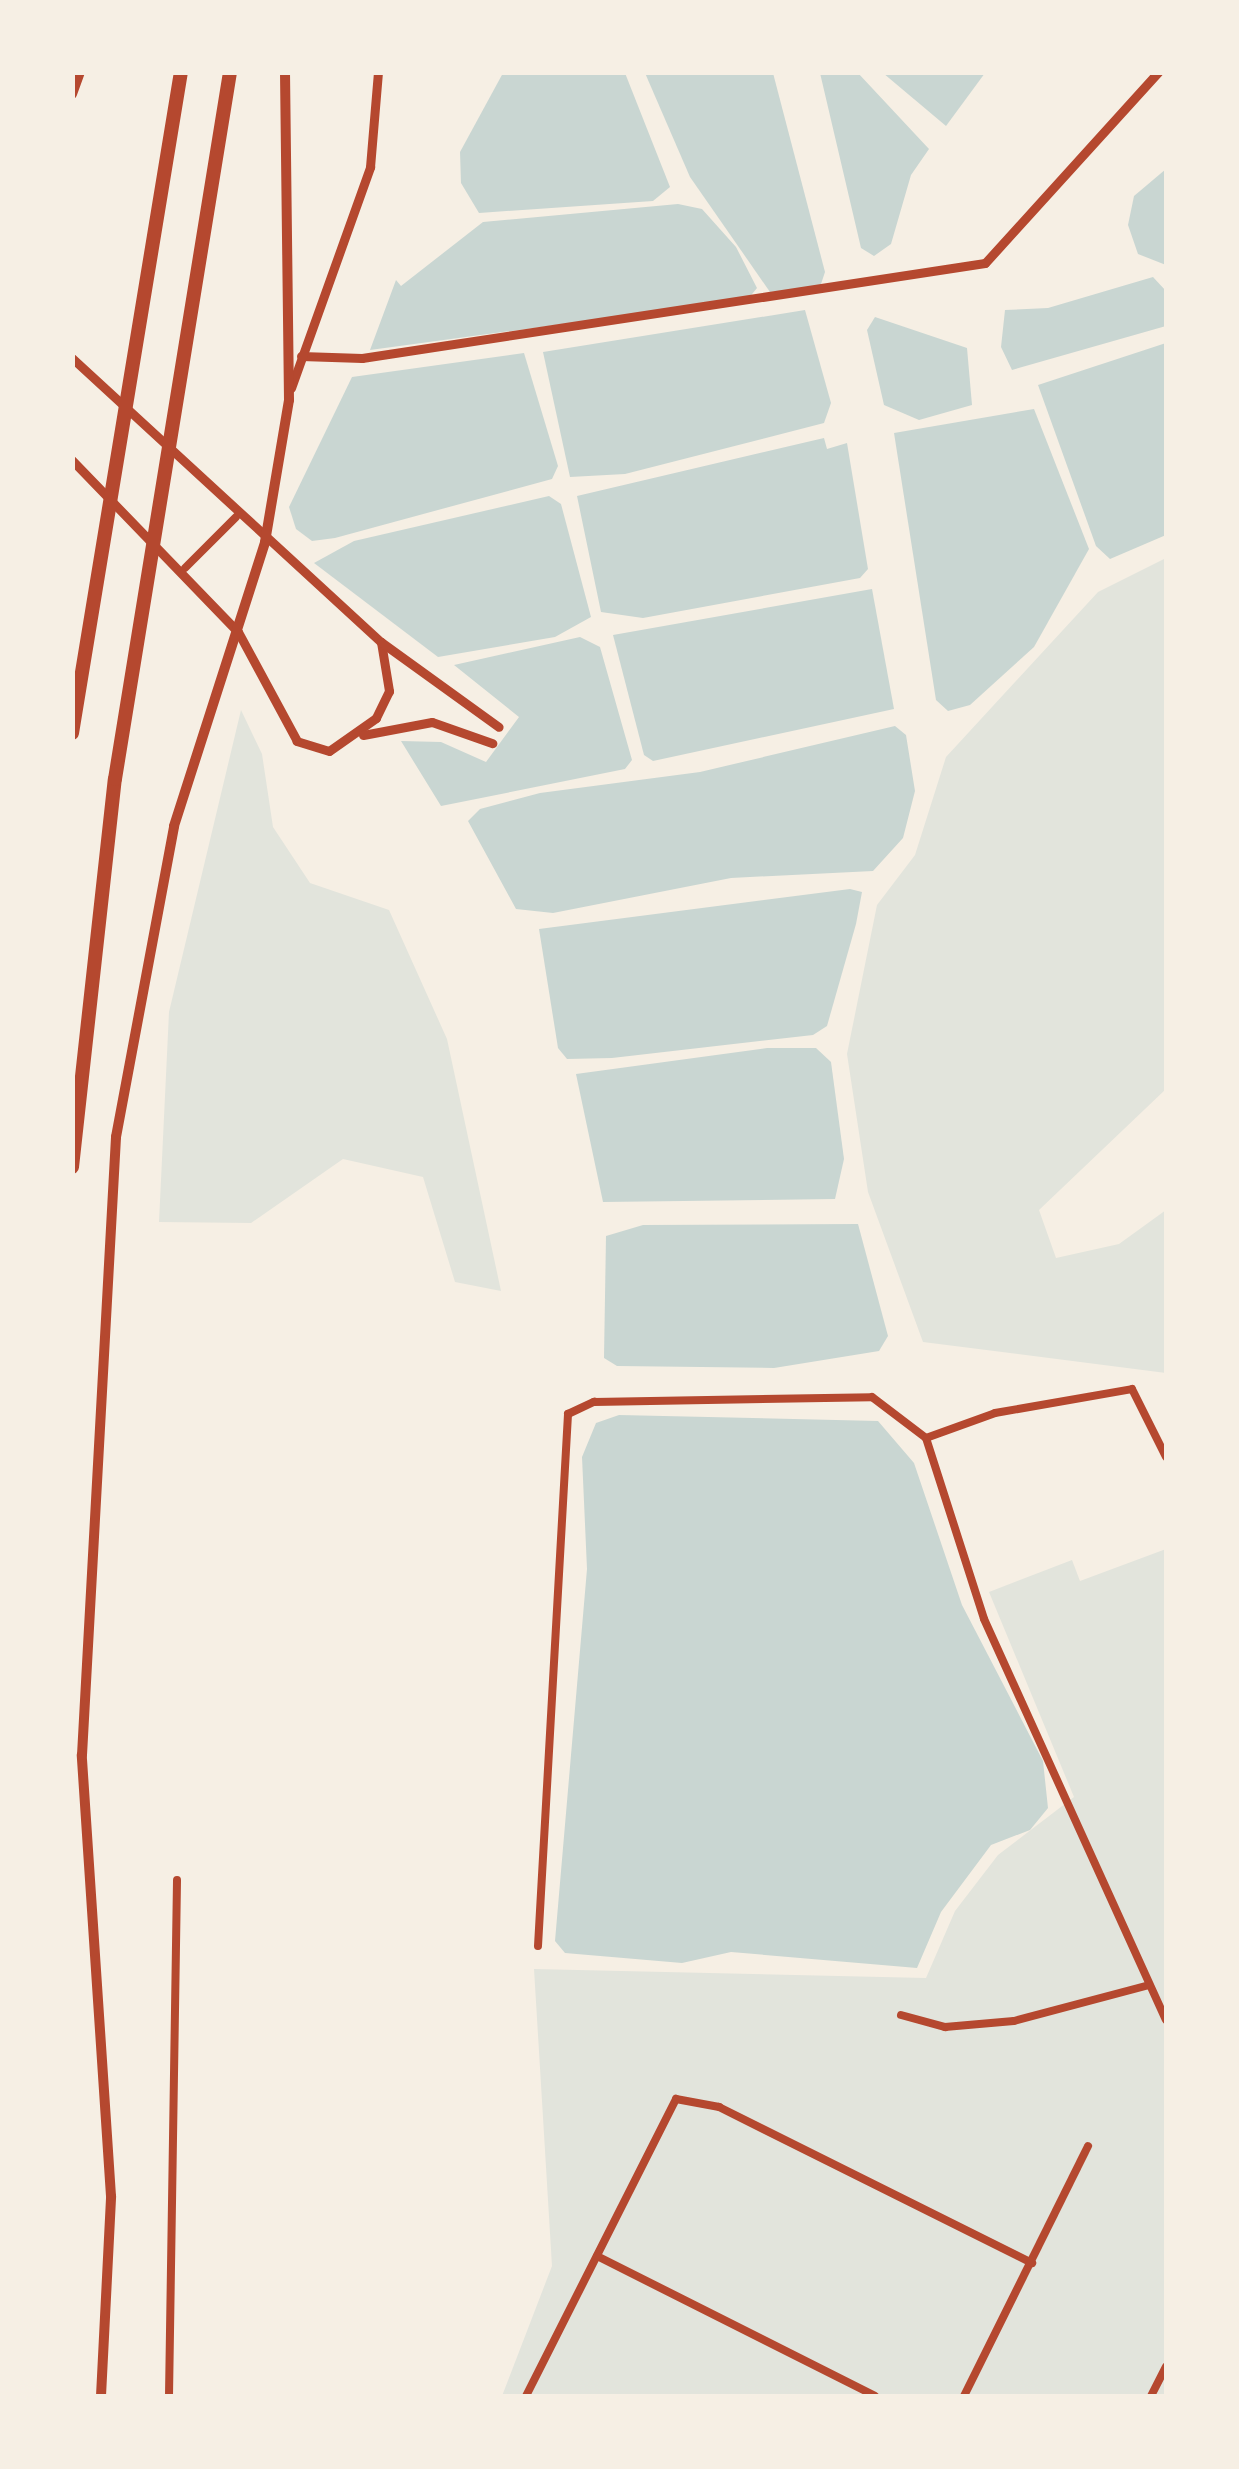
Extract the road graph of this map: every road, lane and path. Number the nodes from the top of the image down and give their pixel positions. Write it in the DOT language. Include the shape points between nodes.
graph roads {
  1 [pos="80,72"];
  2 [pos="181,72"];
  3 [pos="230,72"];
  4 [pos="285,72"];
  5 [pos="378,72"];
  6 [pos="1158,72"];
  7 [pos="72,94"];
  8 [pos="301,356"];
  9 [pos="72,358"];
  10 [pos="289,400"];
  11 [pos="72,460"];
  12 [pos="236,516"];
  13 [pos="265,542"];
  14 [pos="185,568"];
  15 [pos="238,632"];
  16 [pos="381,642"];
  17 [pos="499,727"];
  18 [pos="72,733"];
  19 [pos="356,738"];
  20 [pos="492,743"];
  21 [pos="72,1167"];
  22 [pos="926,1438"];
  23 [pos="1166,1457"];
  24 [pos="177,1880"];
  25 [pos="538,1946"];
  26 [pos="1149,1985"];
  27 [pos="900,2014"];
  28 [pos="1166,2020"];
  29 [pos="1088,2146"];
  30 [pos="597,2256"];
  31 [pos="1032,2263"];
  32 [pos="1166,2367"];
  33 [pos="101,2396"];
  34 [pos="170,2396"];
  35 [pos="526,2396"];
  36 [pos="875,2396"];
  37 [pos="964,2396"];
  38 [pos="1152,2396"];
  1 -- 7 [label="main road"];
  2 -- 18 [label="highway"];
  3 -- 21 [label="highway" via="146,588"];
  4 -- 10 [label="main road"];
  5 -- 8 [label="street" via="370,167"];
  6 -- 8 [label="street" via="985,264 362,358"];
  8 -- 10 [label="street"];
  9 -- 12 [label="street"];
  10 -- 13 [label="main road"];
  11 -- 14 [label="street"];
  12 -- 13 [label="street"];
  12 -- 14 [label="street"];
  13 -- 15 [label="main road"];
  13 -- 16 [label="street"];
  14 -- 15 [label="street"];
  15 -- 19 [label="street" via="297,741 328,751"];
  15 -- 33 [label="main road" via="174,826 116,1137 82,1755 111,2196"];
  16 -- 17 [label="street"];
  16 -- 19 [label="street" via="389,691"];
  19 -- 20 [label="street" via="432,722"];
  22 -- 23 [label="street" via="995,1413 1132,1389"];
  22 -- 25 [label="street" via="872,1396 594,1402 568,1414"];
  22 -- 26 [label="street" via="972,1588"];
  24 -- 34 [label="street"];
  26 -- 27 [label="street" via="1014,2021 945,2028"];
  26 -- 28 [label="street"];
  29 -- 31 [label="street"];
  30 -- 31 [label="street" via="676,2098 719,2107"];
  30 -- 35 [label="street"];
  30 -- 36 [label="street"];
  31 -- 37 [label="street"];
  32 -- 38 [label="street"];
}
